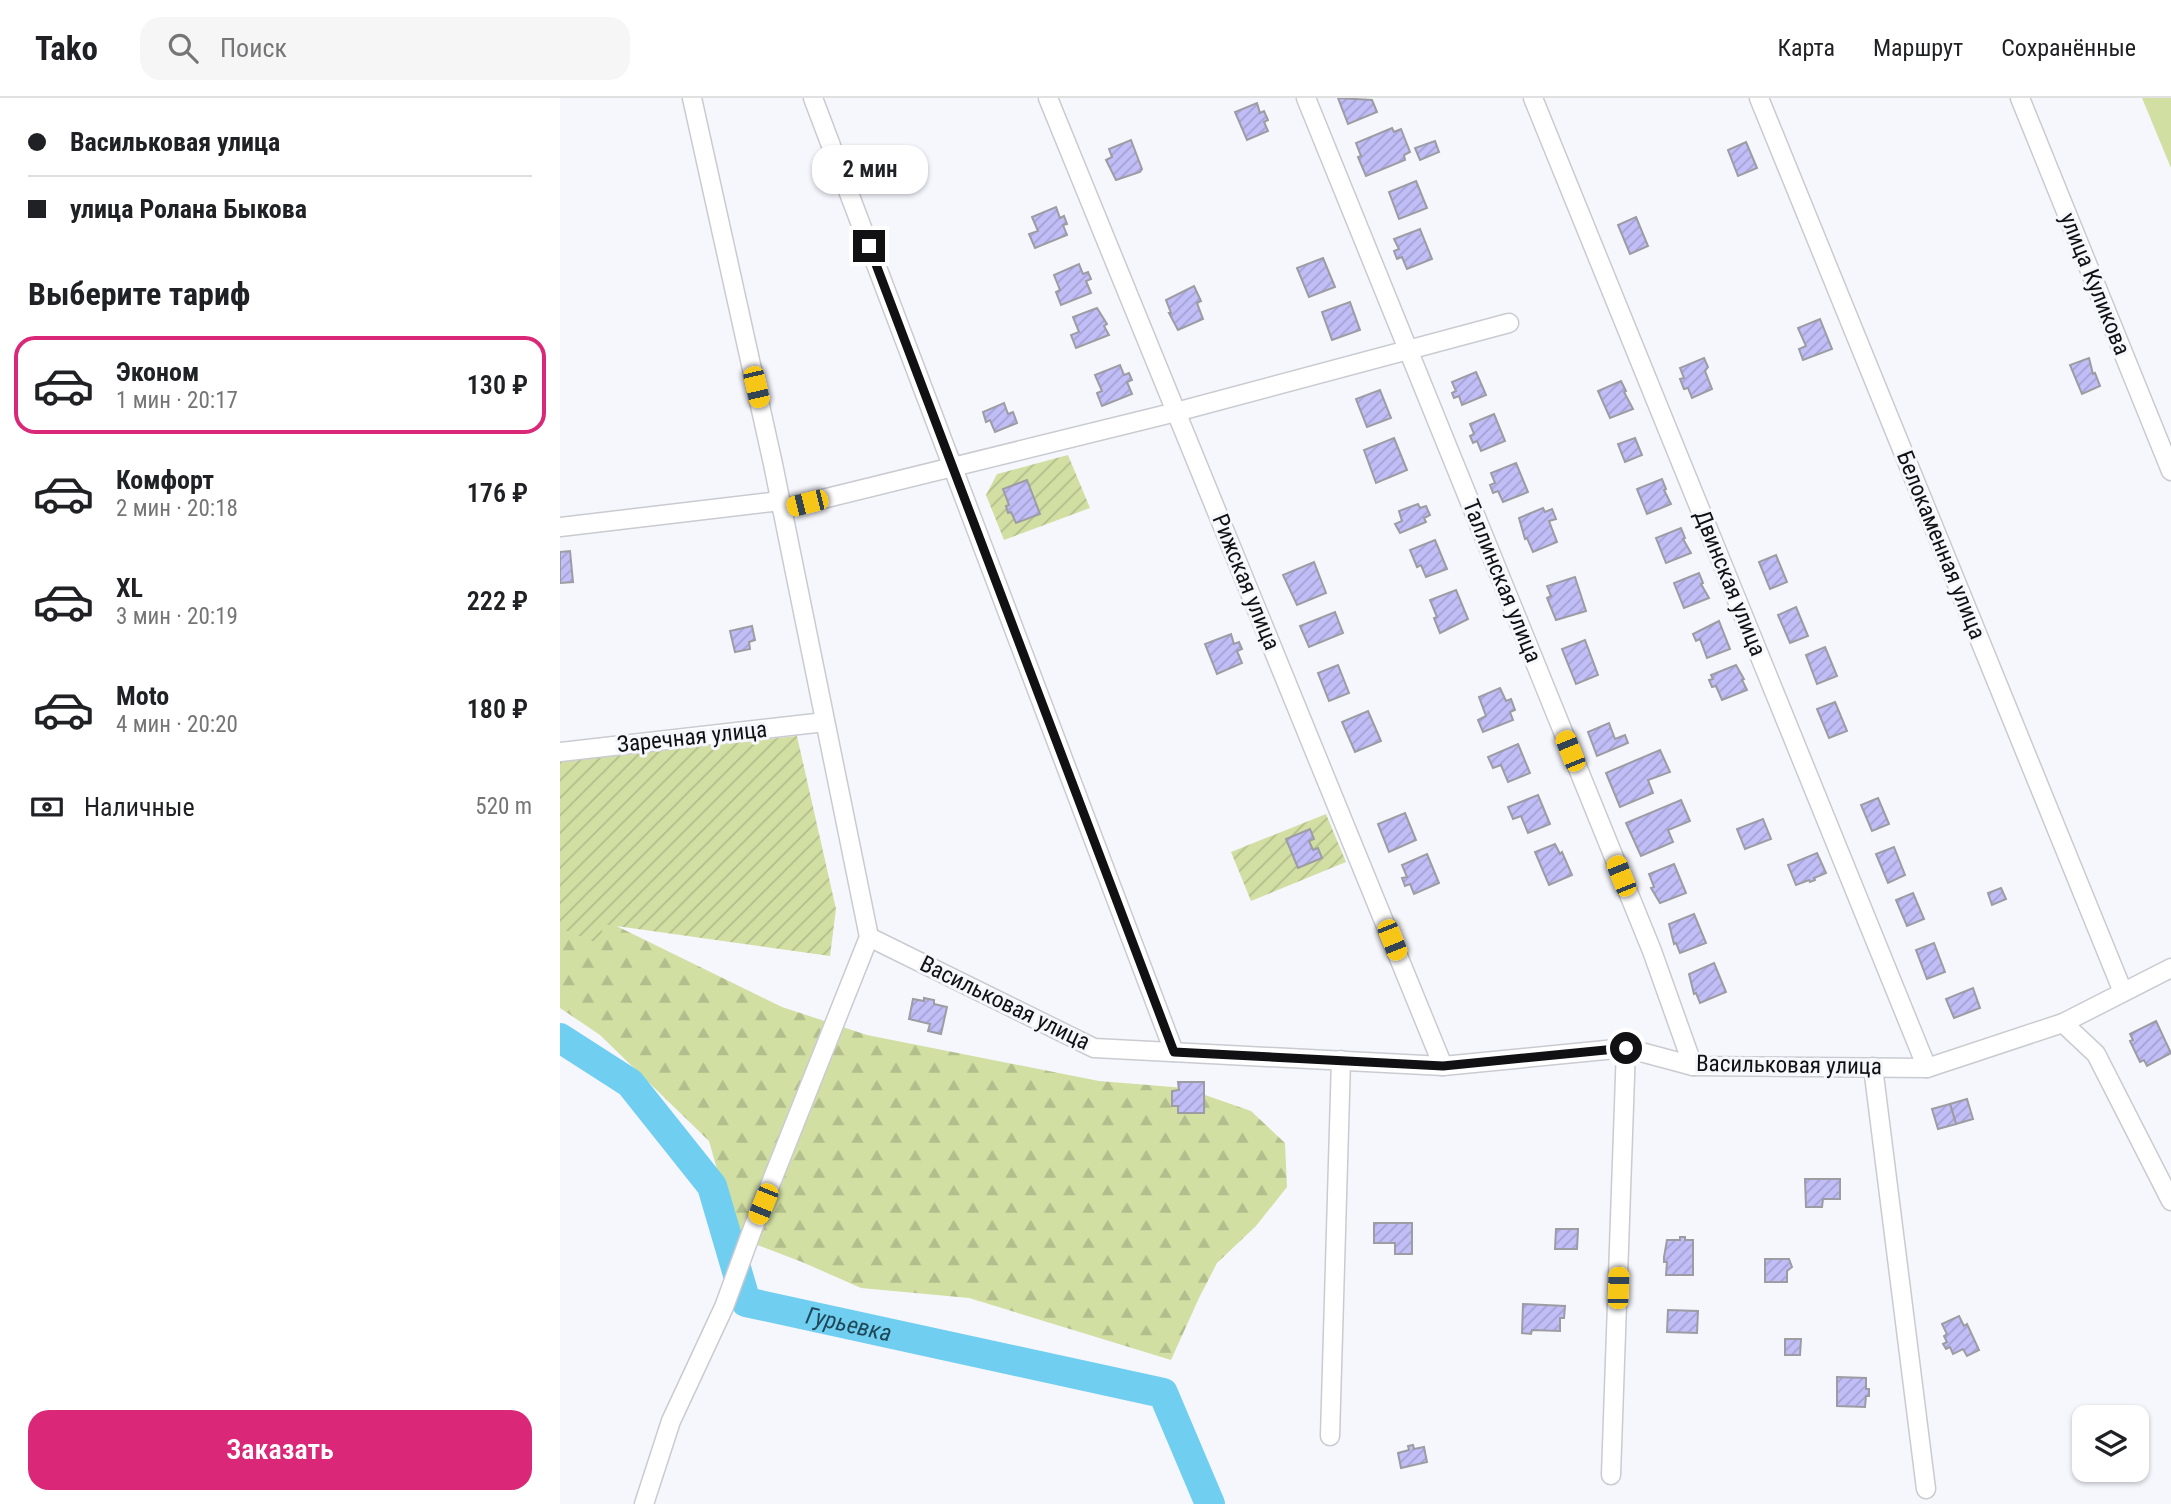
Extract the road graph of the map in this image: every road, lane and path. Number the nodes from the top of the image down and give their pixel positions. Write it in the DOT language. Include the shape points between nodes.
graph roads {
  1 [pos="692,98"];
  2 [pos="813,98"];
  3 [pos="1048,98"];
  4 [pos="1306,98"];
  5 [pos="1534,98"];
  6 [pos="1759,98"];
  7 [pos="2020,98"];
  8 [pos="1509,323"];
  9 [pos="1408,350"];
  10 [pos="1176,412"];
  11 [pos="953,467"];
  12 [pos="2171,471"];
  13 [pos="781,505"];
  14 [pos="560,527"];
  15 [pos="825,722"];
  16 [pos="560,752"];
  17 [pos="869,937"];
  18 [pos="2171,968"];
  19 [pos="2123,992"];
  20 [pos="2063,1023"];
  21 [pos="1626,1048"];
  22 [pos="1174,1052"];
  23 [pos="1341,1060"];
  24 [pos="1443,1066"];
  25 [pos="1693,1066"];
  26 [pos="1873,1067"];
  27 [pos="1927,1068"];
  28 [pos="2171,1201"];
  29 [pos="1330,1436"];
  30 [pos="1611,1475"];
  31 [pos="1926,1489"];
  32 [pos="644,1504"];
  1 -- 13 [label="street"];
  2 -- 11 [label="street"];
  3 -- 10 [label="street, Рижская улица"];
  4 -- 9 [label="street, Таллинская улица"];
  5 -- 27 [label="street, Двинская улица"];
  6 -- 19 [label="street, Белокаменная улица"];
  7 -- 12 [label="street, улица Куликова"];
  8 -- 9 [label="street"];
  9 -- 10 [label="street"];
  9 -- 25 [label="street, Таллинская улица" via="1646,938"];
  10 -- 11 [label="street"];
  10 -- 24 [label="street, Рижская улица"];
  11 -- 13 [label="street"];
  11 -- 22 [label="street"];
  13 -- 14 [label="street"];
  13 -- 15 [label="street"];
  15 -- 16 [label="street, Заречная улица"];
  15 -- 17 [label="street"];
  17 -- 22 [label="street, Васильковая улица" via="1094,1048"];
  17 -- 32 [label="street" via="724,1307 671,1421"];
  18 -- 19 [label="street, Васильковая улица"];
  19 -- 20 [label="street, Васильковая улица"];
  20 -- 27 [label="street, Васильковая улица"];
  20 -- 28 [label="street" via="2096,1054"];
  21 -- 24 [label="street, Васильковая улица"];
  21 -- 25 [label="street, Васильковая улица"];
  21 -- 30 [label="street"];
  22 -- 23 [label="street, Васильковая улица"];
  23 -- 24 [label="street, Васильковая улица"];
  23 -- 29 [label="street"];
  25 -- 26 [label="street, Васильковая улица"];
  26 -- 27 [label="street, Васильковая улица"];
  26 -- 31 [label="street"];
}
